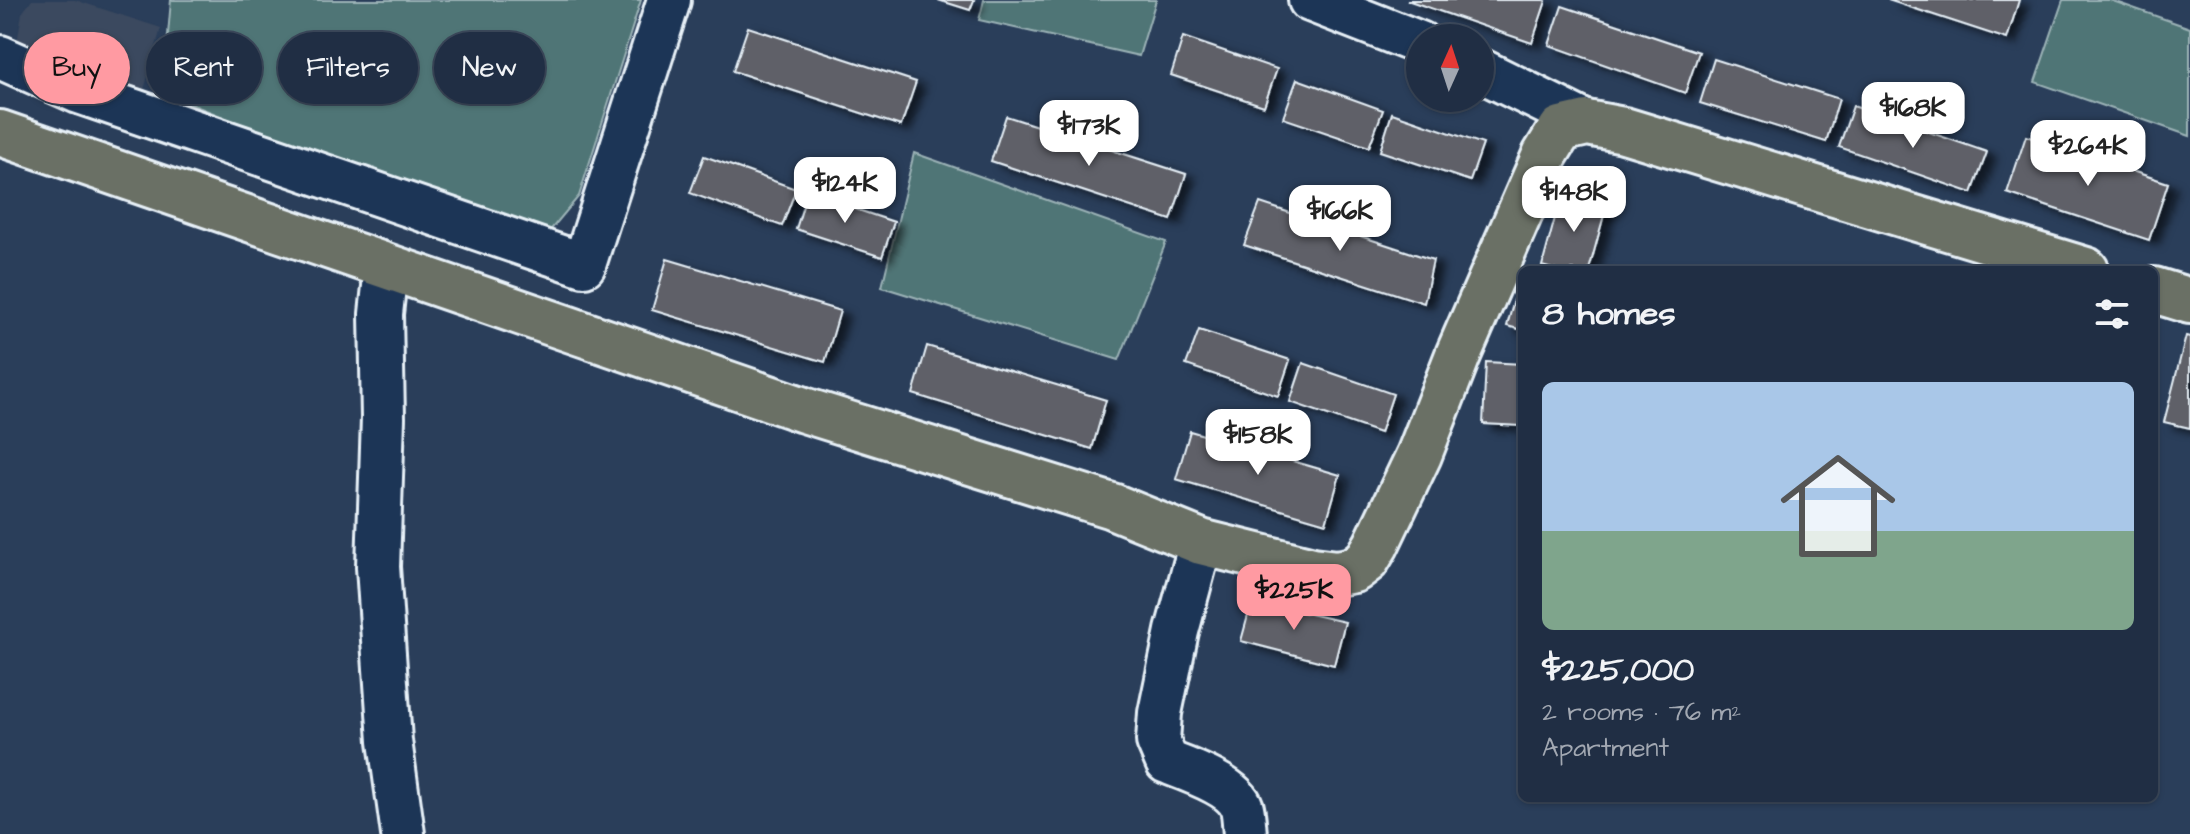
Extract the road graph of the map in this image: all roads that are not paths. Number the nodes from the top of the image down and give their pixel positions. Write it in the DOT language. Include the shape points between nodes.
graph roads {
  1 [pos="669,0"];
  2 [pos="1310,0"];
  3 [pos="1406,38"];
  4 [pos="0,57"];
  5 [pos="1494,77"];
  6 [pos="1587,123"];
  7 [pos="0,133"];
  8 [pos="2073,266"];
  9 [pos="386,268"];
  10 [pos="2158,291"];
  11 [pos="2190,301"];
  12 [pos="1201,542"];
  13 [pos="403,834"];
  14 [pos="1245,834"];
  1 -- 4 [label="street" via="584,265 79,92"];
  2 -- 3 [label="street"];
  5 -- 6 [label="street"];
  6 -- 8 [label="main road"];
  6 -- 12 [label="main road" via="1561,129 1545,155 1419,455 1367,560 1354,570 1337,573"];
  7 -- 9 [label="main road"];
  9 -- 12 [label="main road" via="804,410 1112,506"];
  9 -- 13 [label="street" via="378,567 390,741"];
  10 -- 11 [label="main road"];
  12 -- 14 [label="street" via="1167,678 1158,741 1167,762 1230,792 1242,806"];
}
